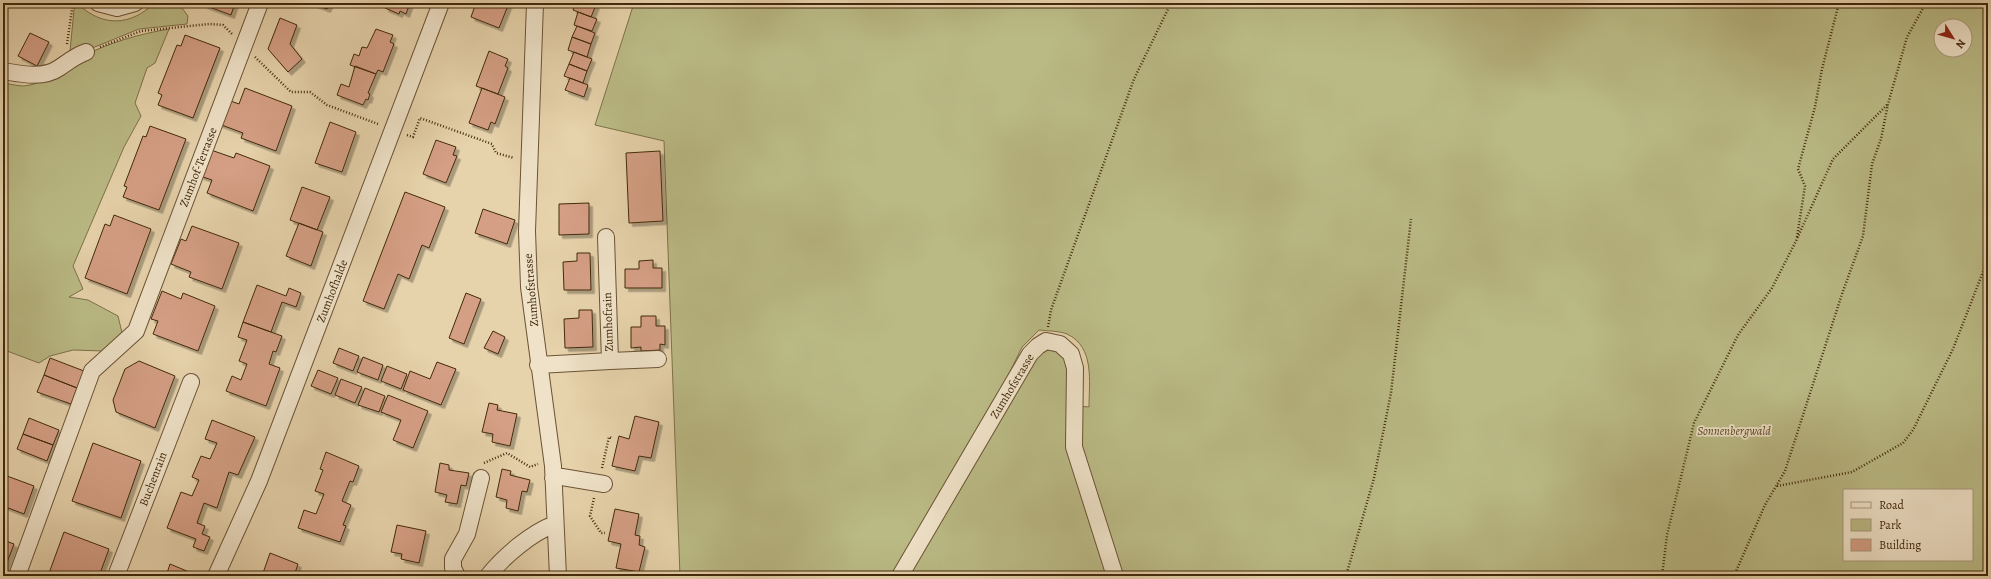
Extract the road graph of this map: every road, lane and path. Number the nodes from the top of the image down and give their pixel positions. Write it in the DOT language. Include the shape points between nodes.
graph roads {
  1 [pos="73,3"];
  2 [pos="98,3"];
  3 [pos="135,3"];
  4 [pos="260,3"];
  5 [pos="441,3"];
  6 [pos="535,3"];
  7 [pos="1171,3"];
  8 [pos="1839,3"];
  9 [pos="1926,3"];
  10 [pos="238,39"];
  11 [pos="86,52"];
  12 [pos="253,55"];
  13 [pos="70,60"];
  14 [pos="3,71"];
  15 [pos="1888,104"];
  16 [pos="384,127"];
  17 [pos="401,133"];
  18 [pos="520,159"];
  19 [pos="1411,219"];
  20 [pos="606,237"];
  21 [pos="1796,241"];
  22 [pos="1988,259"];
  23 [pos="1046,341"];
  24 [pos="658,358"];
  25 [pos="610,361"];
  26 [pos="538,365"];
  27 [pos="190,382"];
  28 [pos="540,463"];
  29 [pos="480,471"];
  30 [pos="553,478"];
  31 [pos="604,484"];
  32 [pos="1777,486"];
  33 [pos="555,524"];
  34 [pos="17,576"];
  35 [pos="116,576"];
  36 [pos="216,576"];
  37 [pos="457,576"];
  38 [pos="488,576"];
  39 [pos="558,576"];
  40 [pos="900,576"];
  41 [pos="1115,576"];
  42 [pos="1346,576"];
  43 [pos="1662,576"];
  44 [pos="1734,576"];
  1 -- 13 [label="path" via="66,51"];
  2 -- 3 [label="street" via="117,8"];
  4 -- 34 [label="street, Zumhof-Terrasse" via="136,331 92,371"];
  5 -- 36 [label="street, Zumhofhalde" via="259,481"];
  6 -- 26 [label="street, Zumhofstrasse" via="527,231 528,287"];
  7 -- 23 [label="path" via="1134,79 1051,310"];
  8 -- 21 [label="path" via="1798,169 1805,186"];
  9 -- 15 [label="path" via="1907,37"];
  10 -- 11 [label="path" via="223,25 209,24 141,31"];
  11 -- 13 [label="street"];
  12 -- 16 [label="path" via="291,92 310,92 327,105"];
  13 -- 14 [label="street" via="57,69 41,75"];
  15 -- 21 [label="path" via="1834,159"];
  15 -- 32 [label="path" via="1872,164 1863,236 1785,471"];
  17 -- 18 [label="path" via="413,137 420,118 492,144 496,153"];
  19 -- 42 [label="path" via="1391,393 1374,478"];
  20 -- 25 [label="street, Zumhofrain"];
  21 -- 43 [label="path" via="1772,288 1738,335 1694,423 1667,535"];
  22 -- 32 [label="path" via="1953,349 1913,430 1903,444 1852,472"];
  23 -- 40 [label="street, Zumhofstrasse" via="1030,354"];
  23 -- 41 [label="street" via="1060,344 1071,354 1075,368 1074,446"];
  24 -- 25 [label="street"];
  25 -- 26 [label="street, Zumhofrain"];
  26 -- 30 [label="street, Zumhofstrasse"];
  27 -- 35 [label="street, Buchenrain"];
  28 -- 29 [label="path" via="530,467 506,453"];
  29 -- 37 [label="street" via="466,534 453,559 453,568"];
  30 -- 31 [label="street" via="562,477"];
  30 -- 33 [label="street, Zumhofstrasse"];
  32 -- 44 [label="path" via="1765,505"];
  33 -- 38 [label="street" via="518,547"];
  33 -- 39 [label="street, Zumhofstrasse"];
}
